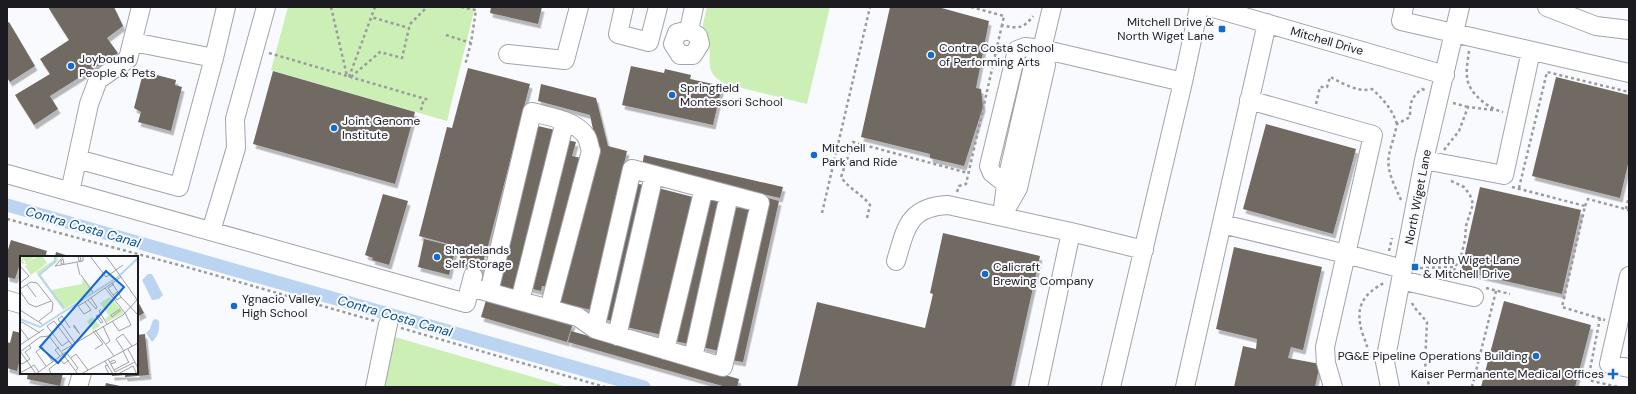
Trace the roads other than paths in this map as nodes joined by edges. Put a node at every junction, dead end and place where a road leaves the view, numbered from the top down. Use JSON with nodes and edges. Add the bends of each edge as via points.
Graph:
{"nodes":[{"id":1,"x":141,"y":7,"type":"edge"},
{"id":2,"x":226,"y":7,"type":"edge"},
{"id":3,"x":266,"y":7,"type":"edge"},
{"id":4,"x":579,"y":7,"type":"edge"},
{"id":5,"x":624,"y":7,"type":"edge"},
{"id":6,"x":658,"y":7,"type":"edge"},
{"id":7,"x":694,"y":7,"type":"edge"},
{"id":8,"x":1199,"y":7,"type":"edge"},
{"id":9,"x":1210,"y":7,"type":"edge"},
{"id":10,"x":1404,"y":7,"type":"edge"},
{"id":11,"x":1460,"y":7,"type":"edge"},
{"id":12,"x":1044,"y":9,"type":"edge"},
{"id":13,"x":1556,"y":9,"type":"edge"},
{"id":14,"x":1244,"y":12,"type":"edge"},
{"id":15,"x":1267,"y":24,"type":"junction"},
{"id":16,"x":689,"y":30,"type":"dead end"},
{"id":17,"x":1629,"y":30,"type":"edge"},
{"id":18,"x":1459,"y":35,"type":"junction"},
{"id":19,"x":133,"y":42,"type":"junction"},
{"id":20,"x":1042,"y":48,"type":"junction"},
{"id":21,"x":1531,"y":51,"type":"junction"},
{"id":22,"x":508,"y":54,"type":"dead end"},
{"id":23,"x":214,"y":58,"type":"junction"},
{"id":24,"x":1629,"y":73,"type":"edge"},
{"id":25,"x":1445,"y":75,"type":"junction"},
{"id":26,"x":1183,"y":82,"type":"junction"},
{"id":27,"x":1250,"y":100,"type":"junction"},
{"id":28,"x":565,"y":121,"type":"junction"},
{"id":29,"x":77,"y":159,"type":"junction"},
{"id":30,"x":1432,"y":162,"type":"junction"},
{"id":31,"x":7,"y":174,"type":"edge"},
{"id":32,"x":654,"y":175,"type":"junction"},
{"id":33,"x":704,"y":188,"type":"junction"},
{"id":34,"x":70,"y":192,"type":"junction"},
{"id":35,"x":729,"y":195,"type":"junction"},
{"id":36,"x":1002,"y":216,"type":"junction"},
{"id":37,"x":1222,"y":224,"type":"junction"},
{"id":38,"x":211,"y":231,"type":"junction"},
{"id":39,"x":1071,"y":232,"type":"junction"},
{"id":40,"x":1144,"y":250,"type":"junction"},
{"id":41,"x":1346,"y":254,"type":"junction"},
{"id":42,"x":896,"y":261,"type":"dead end"},
{"id":43,"x":1629,"y":276,"type":"edge"},
{"id":44,"x":1406,"y":277,"type":"junction"},
{"id":45,"x":489,"y":292,"type":"junction"},
{"id":46,"x":1474,"y":297,"type":"dead end"},
{"id":47,"x":7,"y":300,"type":"edge"},
{"id":48,"x":520,"y":301,"type":"junction"},
{"id":49,"x":20,"y":304,"type":"edge"},
{"id":50,"x":549,"y":309,"type":"junction"},
{"id":51,"x":388,"y":324,"type":"road end"},
{"id":52,"x":1624,"y":325,"type":"edge"},
{"id":53,"x":595,"y":329,"type":"junction"},
{"id":54,"x":617,"y":336,"type":"junction"},
{"id":55,"x":665,"y":350,"type":"junction"},
{"id":56,"x":693,"y":358,"type":"junction"},
{"id":57,"x":1629,"y":368,"type":"edge"},
{"id":58,"x":82,"y":374,"type":"edge"},
{"id":59,"x":78,"y":387,"type":"edge"},
{"id":60,"x":375,"y":387,"type":"edge"},
{"id":61,"x":1038,"y":387,"type":"edge"},
{"id":62,"x":1111,"y":387,"type":"edge"},
{"id":63,"x":1186,"y":387,"type":"edge"},
{"id":64,"x":1333,"y":387,"type":"edge"},
{"id":65,"x":1390,"y":387,"type":"edge"}],
"edges":[{"from":1,"to":19,"type":"street"},
{"from":2,"to":23,"type":"street"},
{"from":3,"to":38,"type":"street","via":[[235,119],[236,148]]},
{"from":4,"to":22,"type":"street","via":[[565,60]]},
{"from":5,"to":6,"type":"street","via":[[618,34],[649,42]]},
{"from":7,"to":16,"type":"street"},
{"from":8,"to":26,"type":"street"},
{"from":9,"to":14,"type":"street","name":"Mitchell Drive"},
{"from":10,"to":18,"type":"street","via":[[1401,21]]},
{"from":11,"to":18,"type":"street","name":"North Wiget Lane"},
{"from":12,"to":20,"type":"street"},
{"from":13,"to":17,"type":"street","via":[[1596,26]]},
{"from":14,"to":15,"type":"street","name":"Mitchell Drive"},
{"from":15,"to":25,"type":"street","name":"Mitchell Drive"},
{"from":15,"to":27,"type":"street"},
{"from":18,"to":21,"type":"street"},
{"from":18,"to":25,"type":"street","name":"North Wiget Lane"},
{"from":19,"to":23,"type":"street"},
{"from":19,"to":29,"type":"street","via":[[128,59],[98,80],[89,104]]},
{"from":20,"to":26,"type":"street"},
{"from":20,"to":36,"type":"street","via":[[1046,65],[1018,188]]},
{"from":20,"to":36,"type":"street","via":[[1024,47],[1017,50],[989,166],[992,173],[1006,184]]},
{"from":21,"to":24,"type":"street"},
{"from":21,"to":30,"type":"street","via":[[1504,175]]},
{"from":23,"to":29,"type":"street","via":[[180,187]]},
{"from":25,"to":30,"type":"street","name":"North Wiget Lane"},
{"from":26,"to":40,"type":"street"},
{"from":27,"to":37,"type":"street"},
{"from":27,"to":41,"type":"street","via":[[1373,135]]},
{"from":28,"to":45,"type":"street","via":[[532,112]]},
{"from":28,"to":48,"type":"street"},
{"from":28,"to":50,"type":"street","via":[[587,137],[591,151]]},
{"from":29,"to":34,"type":"street"},
{"from":30,"to":44,"type":"street","name":"North Wiget Lane"},
{"from":31,"to":34,"type":"street"},
{"from":32,"to":33,"type":"street"},
{"from":32,"to":53,"type":"street","via":[[632,169]]},
{"from":32,"to":54,"type":"street"},
{"from":33,"to":35,"type":"street"},
{"from":33,"to":55,"type":"street"},
{"from":34,"to":38,"type":"street"},
{"from":35,"to":56,"type":"street"},
{"from":35,"to":56,"type":"street","via":[[760,203],[723,367]]},
{"from":36,"to":39,"type":"street"},
{"from":36,"to":42,"type":"street","via":[[952,206],[933,206],[921,210],[904,233]]},
{"from":37,"to":41,"type":"street"},
{"from":37,"to":63,"type":"street"},
{"from":38,"to":45,"type":"street","via":[[466,303],[472,282]]},
{"from":39,"to":40,"type":"street"},
{"from":39,"to":61,"type":"street"},
{"from":40,"to":62,"type":"street"},
{"from":41,"to":44,"type":"street","via":[[1386,264]]},
{"from":41,"to":64,"type":"street","via":[[1325,347],[1326,363]]},
{"from":43,"to":52,"type":"street"},
{"from":44,"to":46,"type":"street"},
{"from":44,"to":65,"type":"street","name":"North Wiget Lane","via":[[1385,362]]},
{"from":45,"to":48,"type":"street"},
{"from":47,"to":49,"type":"street"},
{"from":48,"to":50,"type":"street"},
{"from":50,"to":53,"type":"street","via":[[578,317]]},
{"from":51,"to":60,"type":"street"},
{"from":52,"to":57,"type":"street","via":[[1609,364]]},
{"from":53,"to":54,"type":"street"},
{"from":54,"to":55,"type":"street"},
{"from":55,"to":56,"type":"street"},
{"from":58,"to":59,"type":"street"}]}
